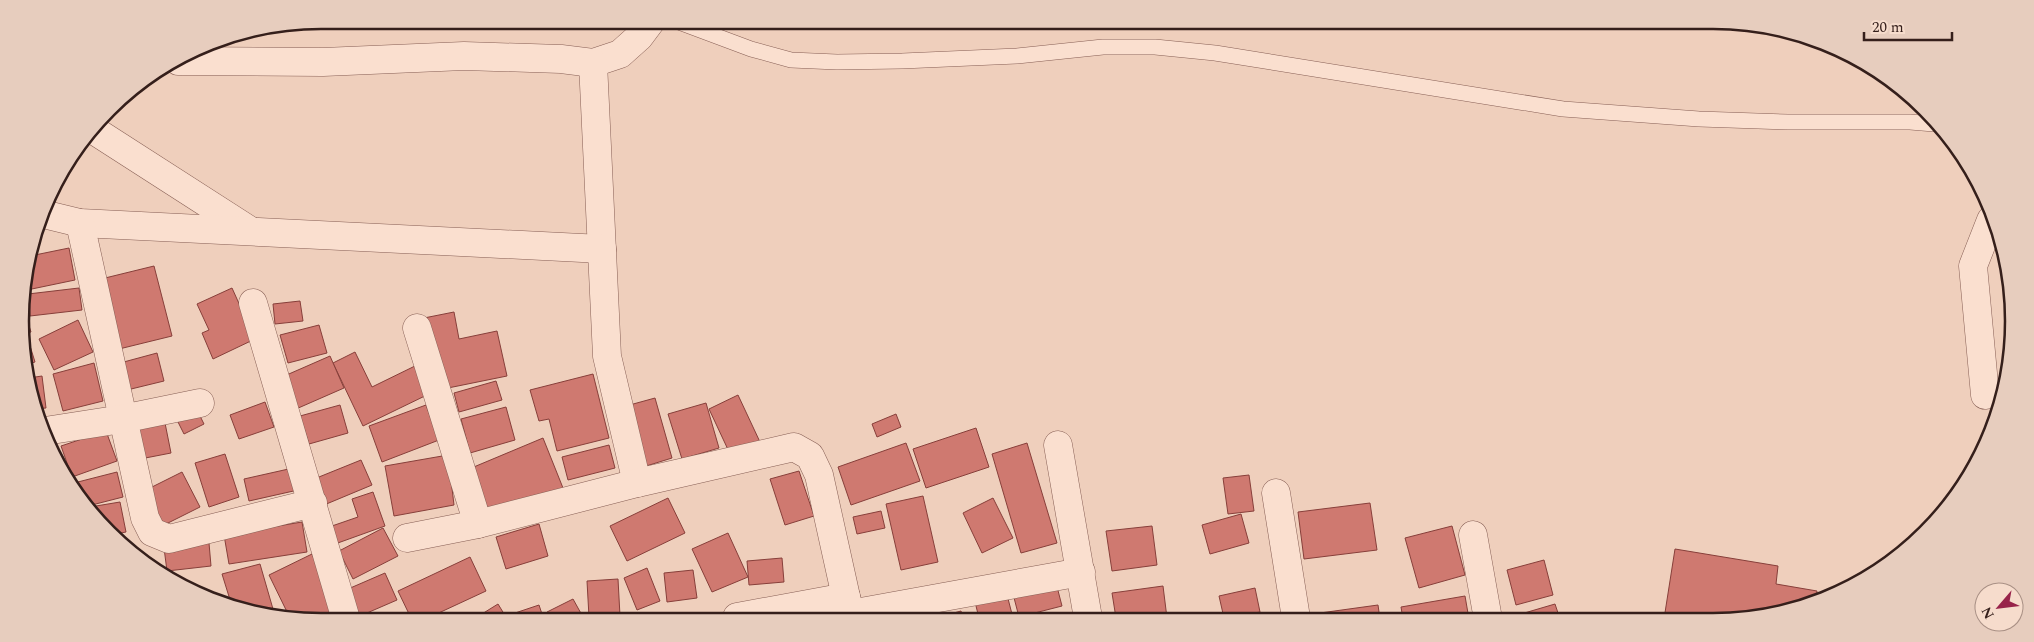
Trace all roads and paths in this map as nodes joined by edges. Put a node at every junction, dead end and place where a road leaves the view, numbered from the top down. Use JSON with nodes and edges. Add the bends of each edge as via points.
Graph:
{"nodes":[{"id":1,"x":645,"y":29,"type":"edge"},
{"id":2,"x":697,"y":29,"type":"edge"},
{"id":3,"x":190,"y":60,"type":"edge"},
{"id":4,"x":593,"y":63,"type":"junction"},
{"id":5,"x":1929,"y":124,"type":"edge"},
{"id":6,"x":97,"y":133,"type":"edge"},
{"id":7,"x":49,"y":215,"type":"edge"},
{"id":8,"x":80,"y":223,"type":"junction"},
{"id":9,"x":1989,"y":224,"type":"edge"},
{"id":10,"x":251,"y":231,"type":"junction"},
{"id":11,"x":602,"y":249,"type":"junction"},
{"id":12,"x":253,"y":304,"type":"dead end"},
{"id":13,"x":417,"y":328,"type":"dead end"},
{"id":14,"x":1986,"y":395,"type":"dead end"},
{"id":15,"x":200,"y":403,"type":"dead end"},
{"id":16,"x":122,"y":419,"type":"junction"},
{"id":17,"x":50,"y":429,"type":"edge"},
{"id":18,"x":1058,"y":445,"type":"dead end"},
{"id":19,"x":636,"y":483,"type":"junction"},
{"id":20,"x":1276,"y":493,"type":"dead end"},
{"id":21,"x":313,"y":503,"type":"junction"},
{"id":22,"x":478,"y":524,"type":"junction"},
{"id":23,"x":1473,"y":535,"type":"dead end"},
{"id":24,"x":407,"y":538,"type":"dead end"},
{"id":25,"x":1081,"y":572,"type":"junction"},
{"id":26,"x":849,"y":609,"type":"edge"},
{"id":27,"x":344,"y":613,"type":"edge"},
{"id":28,"x":795,"y":613,"type":"edge"},
{"id":29,"x":1087,"y":613,"type":"edge"},
{"id":30,"x":1295,"y":613,"type":"edge"},
{"id":31,"x":1487,"y":613,"type":"edge"}],
"edges":[{"from":1,"to":4,"type":"street","via":[[620,54]]},
{"from":2,"to":5,"type":"lane","via":[[791,60],[902,61],[1017,56],[1103,47],[1155,47],[1563,109],[1698,119]]},
{"from":3,"to":4,"type":"street","via":[[323,62],[464,56]]},
{"from":4,"to":11,"type":"street"},
{"from":6,"to":10,"type":"street"},
{"from":7,"to":8,"type":"street"},
{"from":8,"to":10,"type":"street"},
{"from":8,"to":16,"type":"street"},
{"from":9,"to":14,"type":"street","via":[[1973,266]]},
{"from":10,"to":11,"type":"street"},
{"from":11,"to":19,"type":"street","via":[[607,356]]},
{"from":12,"to":21,"type":"street"},
{"from":13,"to":22,"type":"street"},
{"from":15,"to":16,"type":"street"},
{"from":16,"to":17,"type":"street"},
{"from":16,"to":21,"type":"street","via":[[145,518],[152,532],[169,539]]},
{"from":18,"to":25,"type":"street"},
{"from":19,"to":22,"type":"street"},
{"from":19,"to":26,"type":"street","via":[[794,447],[810,456],[820,475]]},
{"from":20,"to":30,"type":"street"},
{"from":21,"to":27,"type":"street"},
{"from":22,"to":24,"type":"street"},
{"from":23,"to":31,"type":"street"},
{"from":25,"to":26,"type":"street"},
{"from":25,"to":29,"type":"street"},
{"from":26,"to":28,"type":"street"}]}
